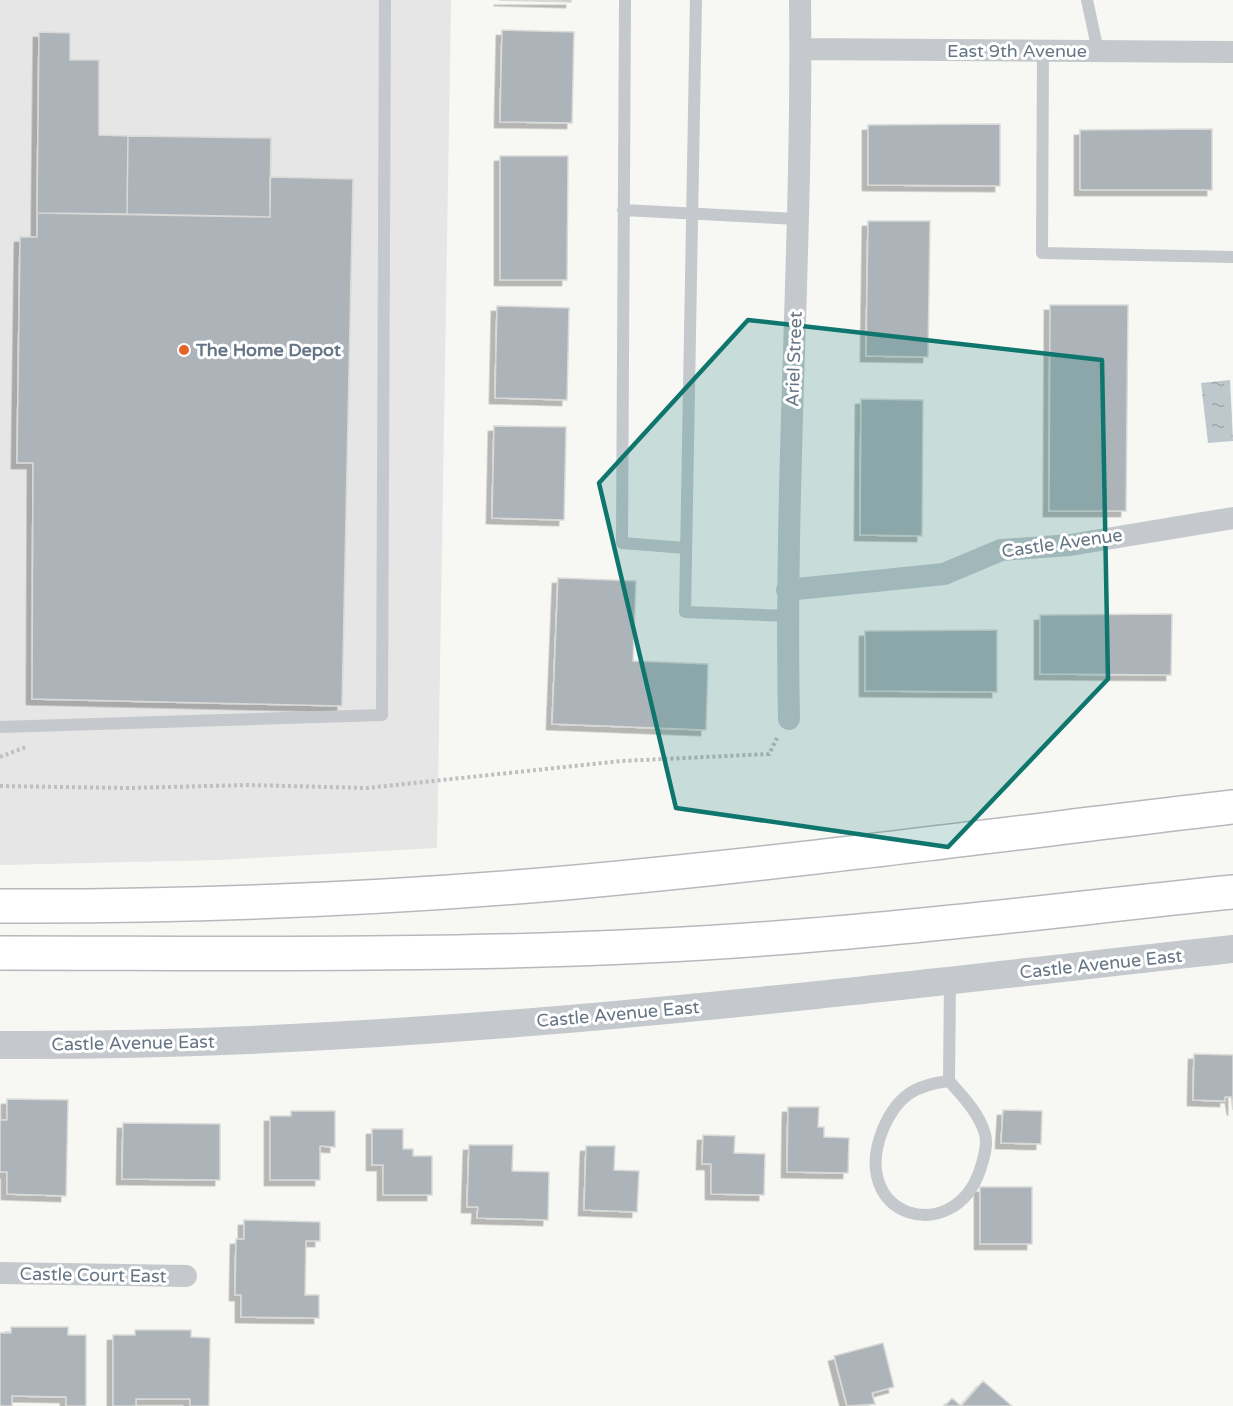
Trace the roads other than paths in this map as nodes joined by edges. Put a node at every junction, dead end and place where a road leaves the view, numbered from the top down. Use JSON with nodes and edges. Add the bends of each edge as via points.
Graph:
{"nodes":[{"id":1,"x":385,"y":0,"type":"edge"},
{"id":2,"x":625,"y":0,"type":"edge"},
{"id":3,"x":696,"y":0,"type":"edge"},
{"id":4,"x":800,"y":0,"type":"edge"},
{"id":5,"x":1087,"y":0,"type":"edge"},
{"id":6,"x":801,"y":49,"type":"junction"},
{"id":7,"x":1043,"y":51,"type":"junction"},
{"id":8,"x":1098,"y":51,"type":"junction"},
{"id":9,"x":1233,"y":52,"type":"edge"},
{"id":10,"x":623,"y":210,"type":"junction"},
{"id":11,"x":692,"y":213,"type":"junction"},
{"id":12,"x":798,"y":219,"type":"junction"},
{"id":13,"x":1233,"y":257,"type":"edge"},
{"id":14,"x":1233,"y":518,"type":"edge"},
{"id":15,"x":686,"y":548,"type":"junction"},
{"id":16,"x":787,"y":590,"type":"junction"},
{"id":17,"x":787,"y":616,"type":"junction"},
{"id":18,"x":789,"y":718,"type":"road end"},
{"id":19,"x":0,"y":727,"type":"edge"},
{"id":20,"x":1233,"y":807,"type":"edge"},
{"id":21,"x":1233,"y":892,"type":"edge"},
{"id":22,"x":0,"y":906,"type":"edge"},
{"id":23,"x":1233,"y":949,"type":"edge"},
{"id":24,"x":0,"y":953,"type":"edge"},
{"id":25,"x":950,"y":980,"type":"junction"},
{"id":26,"x":0,"y":1045,"type":"edge"},
{"id":27,"x":949,"y":1081,"type":"junction"},
{"id":28,"x":0,"y":1273,"type":"edge"},
{"id":29,"x":186,"y":1276,"type":"dead end"}],
"edges":[{"from":1,"to":19,"type":"lane","via":[[382,716]]},
{"from":2,"to":10,"type":"lane"},
{"from":3,"to":11,"type":"lane"},
{"from":4,"to":6,"type":"street","name":"Ariel Street"},
{"from":5,"to":8,"type":"lane"},
{"from":6,"to":7,"type":"street","name":"East 9th Avenue"},
{"from":6,"to":12,"type":"street","name":"Ariel Street"},
{"from":7,"to":8,"type":"street","name":"East 9th Avenue"},
{"from":7,"to":13,"type":"lane","via":[[1042,253]]},
{"from":8,"to":9,"type":"street","name":"East 9th Avenue"},
{"from":10,"to":11,"type":"lane"},
{"from":10,"to":15,"type":"lane","via":[[622,543]]},
{"from":11,"to":12,"type":"lane"},
{"from":11,"to":15,"type":"lane"},
{"from":12,"to":16,"type":"street","name":"Ariel Street"},
{"from":14,"to":16,"type":"street","name":"Castle Avenue","via":[[1070,545],[1001,550],[944,574]]},
{"from":15,"to":17,"type":"lane","via":[[685,612]]},
{"from":16,"to":17,"type":"street","name":"Ariel Street"},
{"from":17,"to":18,"type":"street","name":"Ariel Street"},
{"from":20,"to":22,"type":"highway","via":[[566,883],[341,898]]},
{"from":21,"to":24,"type":"highway","via":[[788,937],[671,943],[332,953]]},
{"from":23,"to":25,"type":"street","name":"Castle Avenue East"},
{"from":25,"to":26,"type":"street","name":"Castle Avenue East","via":[[488,1025],[273,1039]]},
{"from":25,"to":27,"type":"lane"},
{"from":27,"to":27,"type":"lane","via":[[975,1111],[985,1134],[985,1156],[976,1182],[955,1204],[936,1214],[912,1215],[896,1208],[882,1192],[877,1144],[906,1094],[925,1084]]},
{"from":28,"to":29,"type":"street","name":"Castle Court East"}]}
